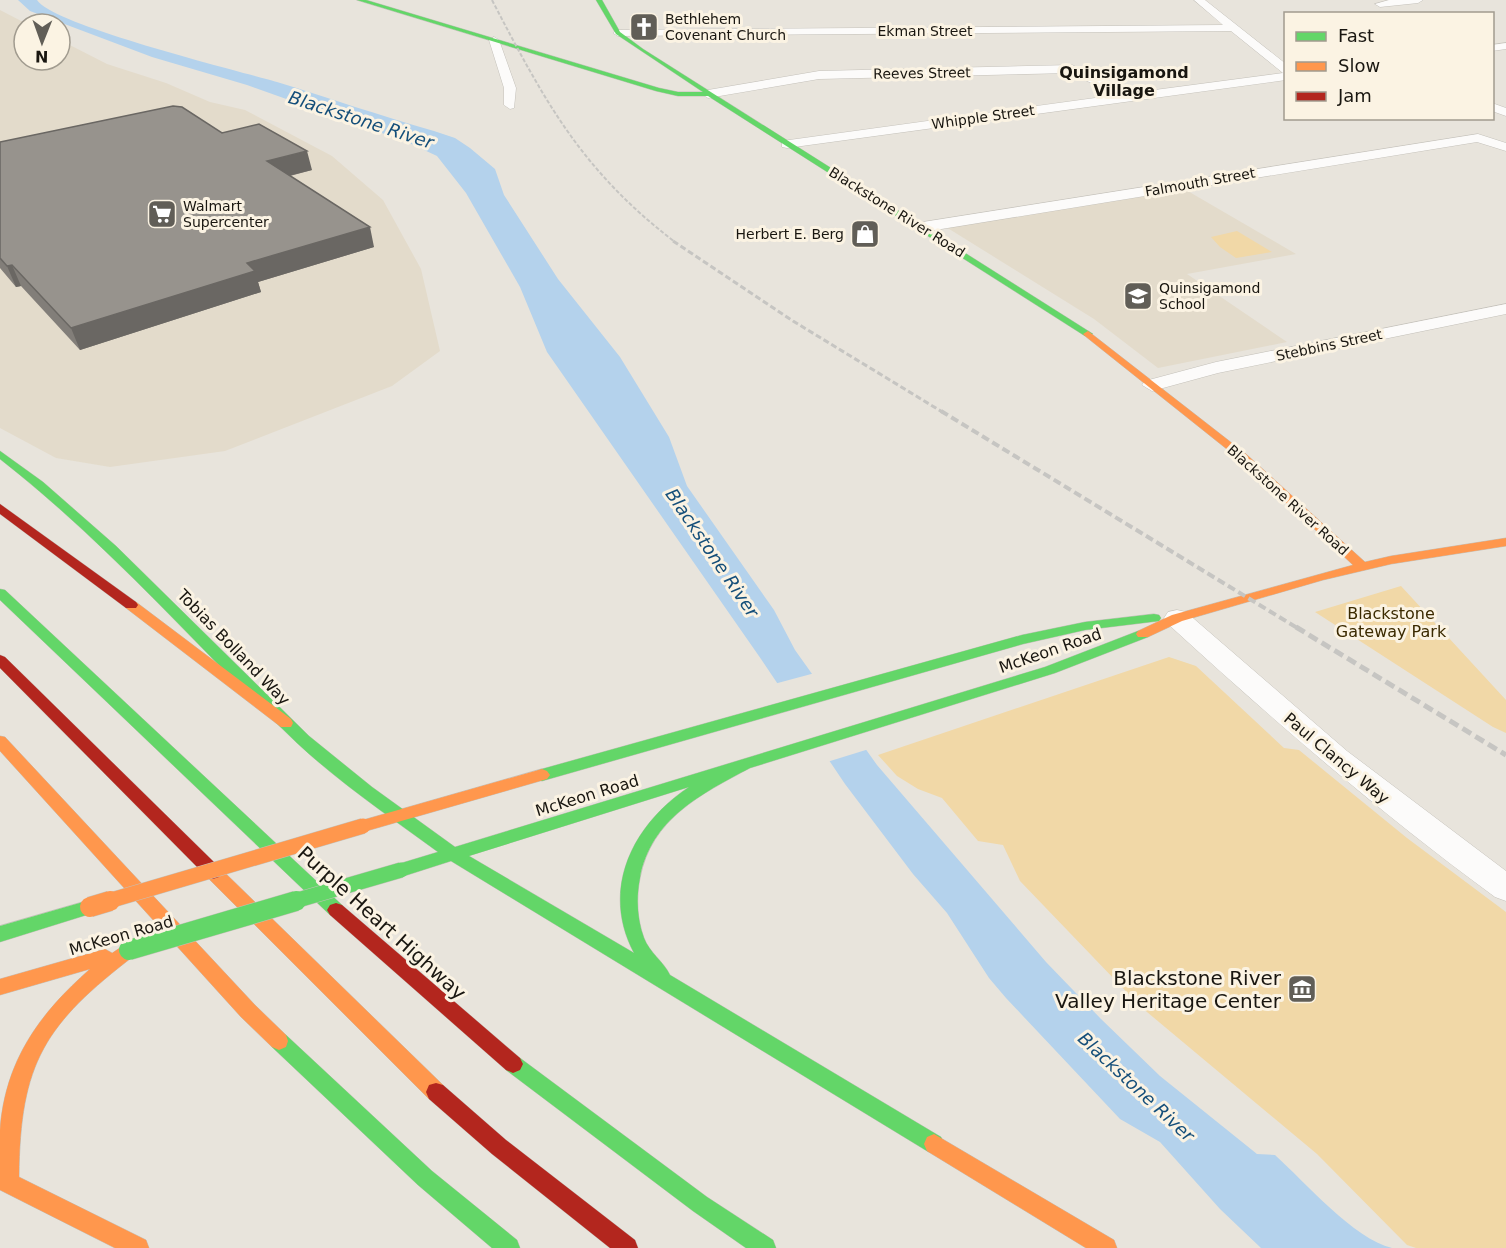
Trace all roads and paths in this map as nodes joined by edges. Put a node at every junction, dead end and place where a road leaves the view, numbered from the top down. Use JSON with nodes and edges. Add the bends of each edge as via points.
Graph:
{"nodes":[{"id":1,"x":360,"y":0,"type":"edge"},
{"id":2,"x":599,"y":0,"type":"edge"},
{"id":3,"x":1199,"y":0,"type":"edge"},
{"id":4,"x":1418,"y":0,"type":"edge"},
{"id":5,"x":1377,"y":2,"type":"edge"},
{"id":6,"x":1393,"y":12,"type":"edge"},
{"id":7,"x":1232,"y":28,"type":"junction"},
{"id":8,"x":618,"y":33,"type":"junction"},
{"id":9,"x":494,"y":40,"type":"junction"},
{"id":10,"x":1497,"y":48,"type":"edge"},
{"id":11,"x":1506,"y":52,"type":"edge"},
{"id":12,"x":1284,"y":67,"type":"edge"},
{"id":13,"x":1284,"y":76,"type":"edge"},
{"id":14,"x":708,"y":94,"type":"junction"},
{"id":15,"x":1130,"y":97,"type":"junction"},
{"id":16,"x":510,"y":105,"type":"dead end"},
{"id":17,"x":787,"y":144,"type":"junction"},
{"id":18,"x":1506,"y":147,"type":"edge"},
{"id":19,"x":923,"y":227,"type":"junction"},
{"id":20,"x":1506,"y":309,"type":"edge"},
{"id":21,"x":1152,"y":385,"type":"junction"},
{"id":22,"x":0,"y":454,"type":"edge"},
{"id":23,"x":0,"y":508,"type":"edge"},
{"id":24,"x":1506,"y":542,"type":"edge"},
{"id":25,"x":1361,"y":566,"type":"junction"},
{"id":26,"x":0,"y":593,"type":"edge"},
{"id":27,"x":1177,"y":618,"type":"junction"},
{"id":28,"x":0,"y":660,"type":"edge"},
{"id":29,"x":286,"y":723,"type":"junction"},
{"id":30,"x":0,"y":741,"type":"edge"},
{"id":31,"x":745,"y":764,"type":"junction"},
{"id":32,"x":398,"y":816,"type":"junction"},
{"id":33,"x":453,"y":854,"type":"junction"},
{"id":34,"x":1506,"y":888,"type":"edge"},
{"id":35,"x":0,"y":934,"type":"edge"},
{"id":36,"x":129,"y":950,"type":"junction"},
{"id":37,"x":0,"y":987,"type":"edge"},
{"id":38,"x":671,"y":988,"type":"junction"},
{"id":39,"x":4,"y":1181,"type":"edge"},
{"id":40,"x":138,"y":1248,"type":"edge"},
{"id":41,"x":509,"y":1248,"type":"edge"},
{"id":42,"x":627,"y":1248,"type":"edge"},
{"id":43,"x":765,"y":1248,"type":"edge"},
{"id":44,"x":1106,"y":1248,"type":"edge"}],
"edges":[{"from":1,"to":9,"type":"main road"},
{"from":2,"to":8,"type":"main road"},
{"from":3,"to":7,"type":"street"},
{"from":4,"to":5,"type":"street"},
{"from":5,"to":6,"type":"street"},
{"from":7,"to":8,"type":"street","name":"Ekman Street"},
{"from":7,"to":12,"type":"street"},
{"from":8,"to":14,"type":"main road","name":"Blackstone River Road"},
{"from":9,"to":14,"type":"main road","via":[[658,90]]},
{"from":9,"to":16,"type":"street","via":[[510,88]]},
{"from":10,"to":11,"type":"street"},
{"from":13,"to":15,"type":"street","name":"Whipple Street"},
{"from":14,"to":15,"type":"street","name":"Reeves Street","via":[[819,75],[1072,69]]},
{"from":14,"to":17,"type":"main road","name":"Blackstone River Road"},
{"from":15,"to":17,"type":"street","name":"Whipple Street"},
{"from":17,"to":19,"type":"main road","name":"Blackstone River Road"},
{"from":18,"to":19,"type":"street","name":"Falmouth Street","via":[[1478,138]]},
{"from":19,"to":21,"type":"main road","name":"Blackstone River Road","via":[[1090,335]]},
{"from":20,"to":21,"type":"street","name":"Stebbins Street","via":[[1216,368]]},
{"from":21,"to":25,"type":"main road","name":"Blackstone River Road","via":[[1242,456]]},
{"from":22,"to":29,"type":"main road","name":"Tobias Bolland Way","via":[[98,535]]},
{"from":23,"to":29,"type":"main road"},
{"from":24,"to":25,"type":"main road","name":"McKeon Road"},
{"from":25,"to":27,"type":"main road","name":"McKeon Road"},
{"from":26,"to":43,"type":"main road","name":"Purple Heart Highway","via":[[357,929],[492,1048]]},
{"from":27,"to":31,"type":"main road","name":"McKeon Road","via":[[1050,670]]},
{"from":27,"to":32,"type":"main road","name":"McKeon Road","via":[[1116,622],[1022,640]]},
{"from":27,"to":34,"type":"street","name":"Paul Clancy Way","via":[[1344,766]]},
{"from":28,"to":42,"type":"main road","via":[[420,1077],[508,1154]]},
{"from":29,"to":32,"type":"main road","name":"Tobias Bolland Way"},
{"from":30,"to":41,"type":"main road","via":[[248,1011],[417,1171]]},
{"from":31,"to":33,"type":"main road","name":"McKeon Road"},
{"from":31,"to":38,"type":"main road","via":[[665,814],[643,843],[633,873],[628,904],[634,934],[646,958]]},
{"from":32,"to":33,"type":"main road","name":"Tobias Bolland Way"},
{"from":32,"to":35,"type":"main road","name":"McKeon Road","bridge":true},
{"from":33,"to":36,"type":"main road","name":"McKeon Road","bridge":true},
{"from":33,"to":38,"type":"main road","name":"Tobias Bolland Way"},
{"from":36,"to":37,"type":"main road","name":"McKeon Road"},
{"from":36,"to":39,"type":"main road","via":[[75,988],[34,1034],[17,1061],[3,1112]]},
{"from":38,"to":44,"type":"main road","name":"Tobias Bolland Way"},
{"from":39,"to":40,"type":"main road"}]}
